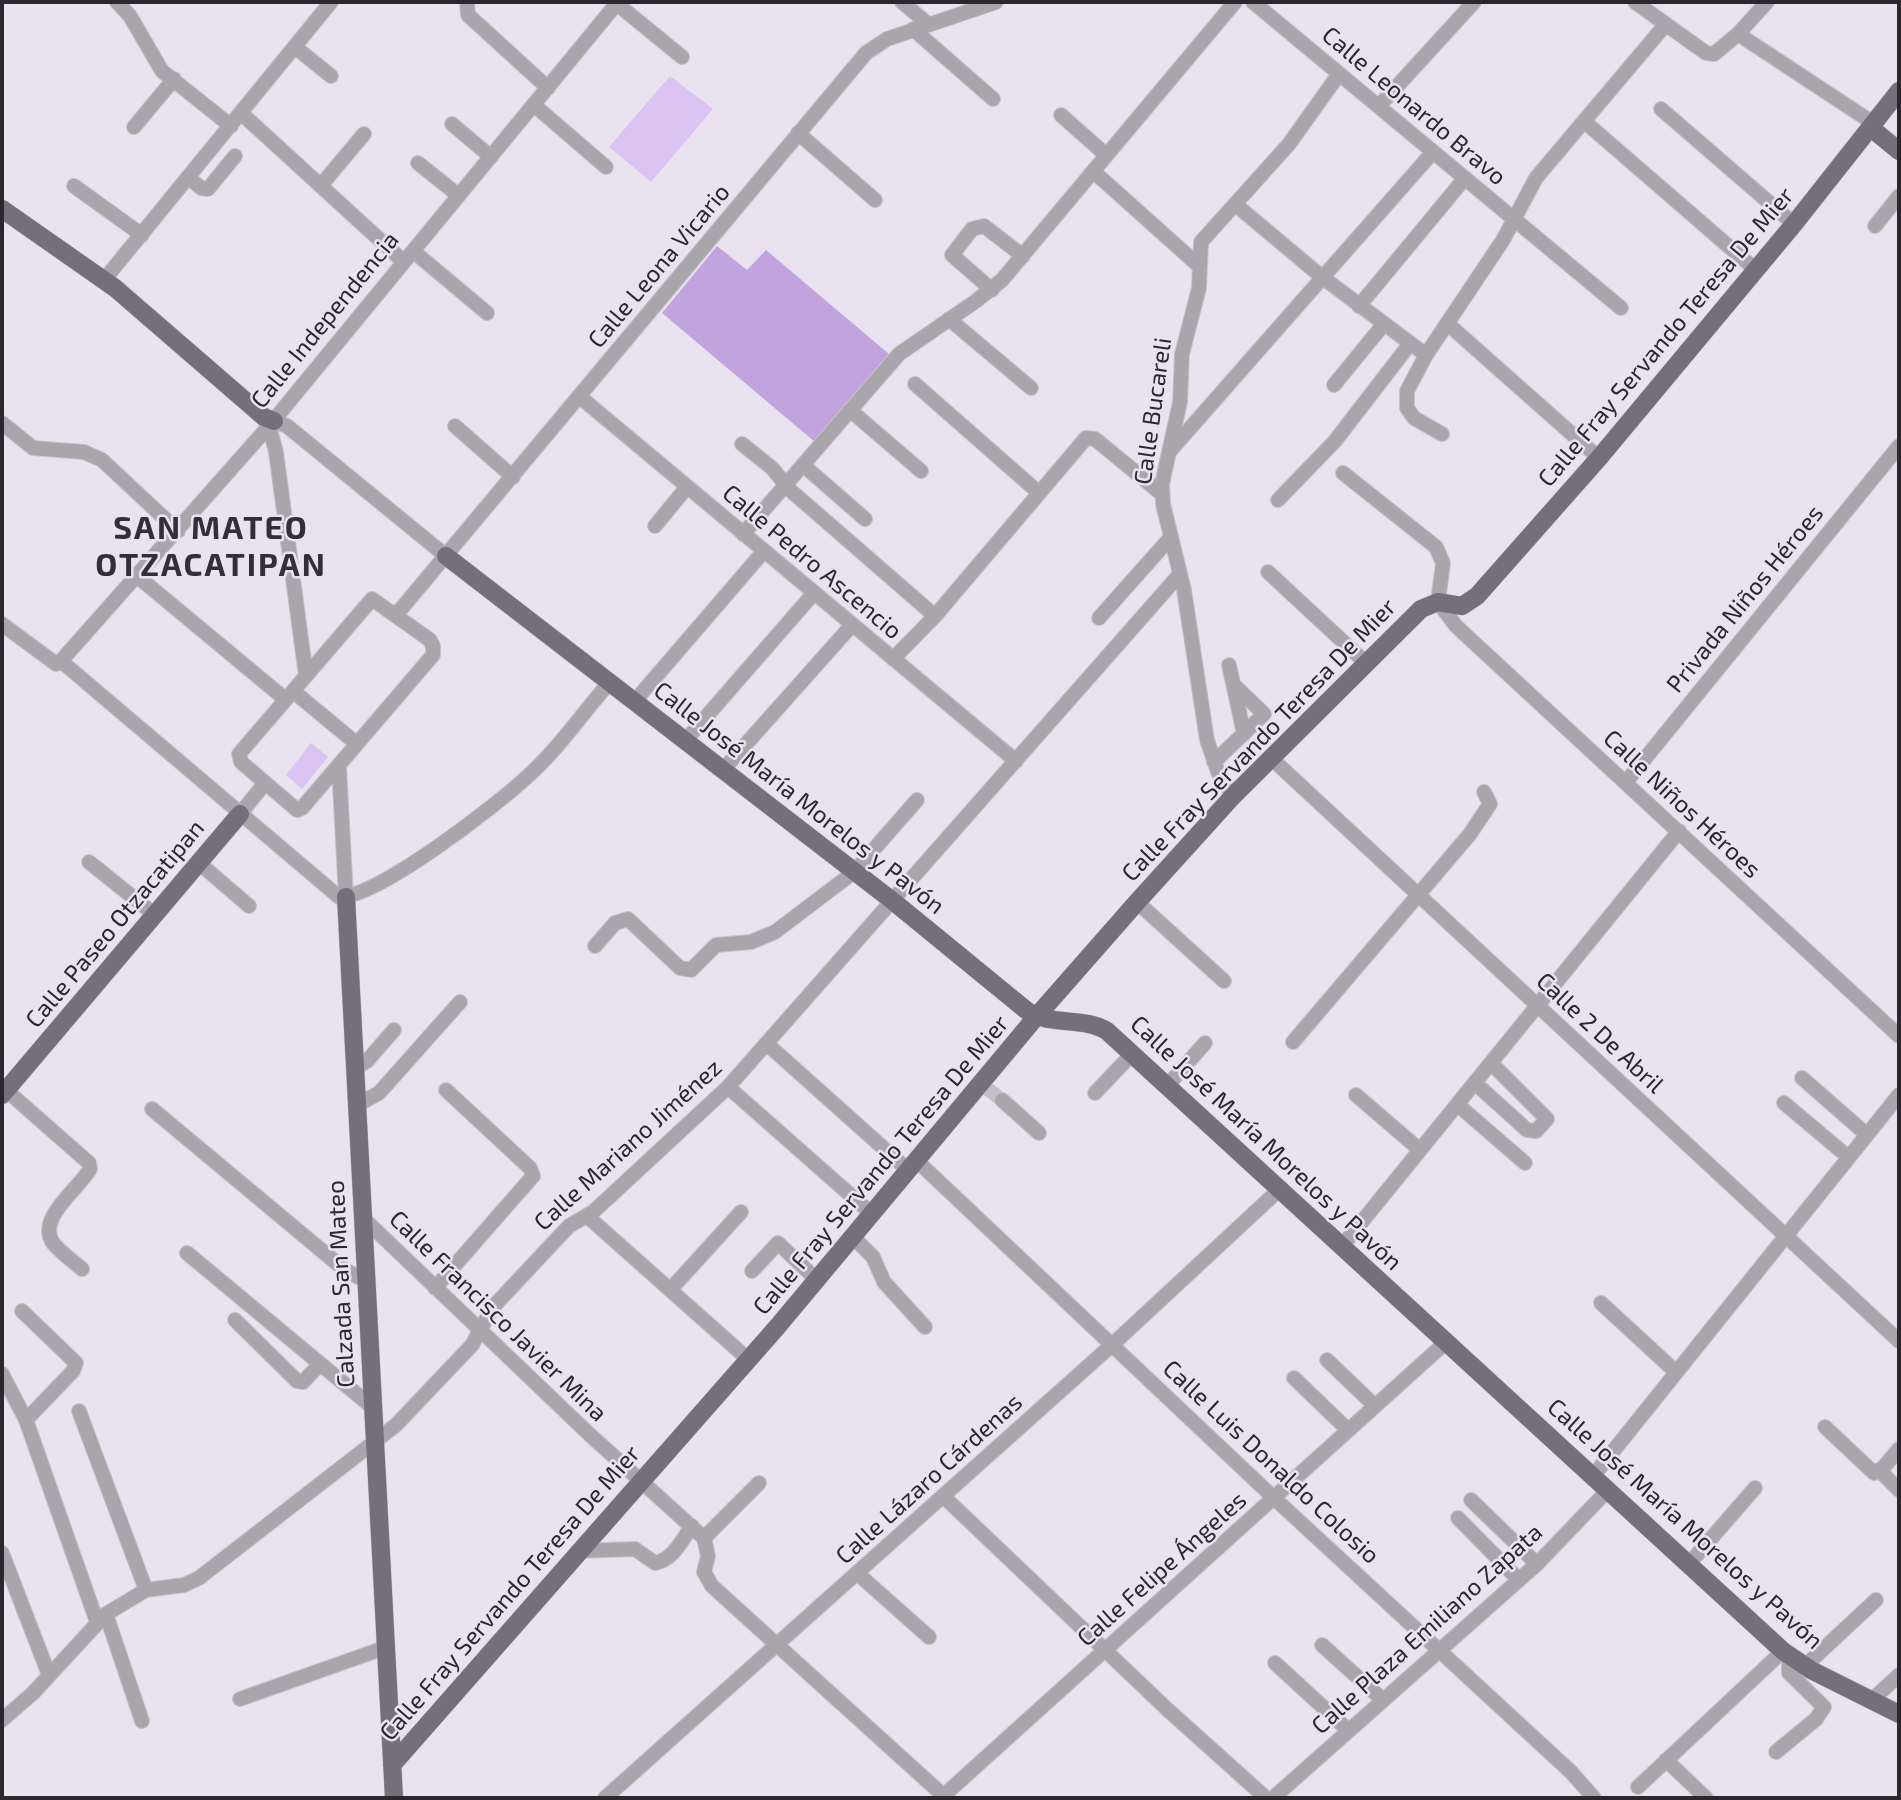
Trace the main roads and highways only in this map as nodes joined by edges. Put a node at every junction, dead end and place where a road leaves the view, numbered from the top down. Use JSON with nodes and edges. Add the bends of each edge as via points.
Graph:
{"nodes":[{"id":1,"x":1899,"y":91,"type":"edge"},
{"id":2,"x":1872,"y":122,"type":"junction"},
{"id":3,"x":1899,"y":137,"type":"edge"},
{"id":4,"x":1899,"y":151,"type":"edge"},
{"id":5,"x":2,"y":209,"type":"edge"},
{"id":6,"x":271,"y":424,"type":"road end"},
{"id":7,"x":446,"y":556,"type":"road end"},
{"id":8,"x":240,"y":814,"type":"road end"},
{"id":9,"x":346,"y":897,"type":"road end"},
{"id":10,"x":1036,"y":1017,"type":"junction"},
{"id":11,"x":4,"y":1092,"type":"edge"},
{"id":12,"x":1899,"y":1714,"type":"edge"},
{"id":13,"x":392,"y":1765,"type":"junction"},
{"id":14,"x":394,"y":1798,"type":"edge"}],
"edges":[{"from":1,"to":2,"type":"main road","name":"Calle Fray Servando Teresa De Mier"},
{"from":2,"to":3,"type":"main road"},
{"from":2,"to":4,"type":"main road"},
{"from":2,"to":10,"type":"main road","name":"Calle Fray Servando Teresa De Mier","via":[[1794,224],[1599,458],[1470,603],[1438,602],[1421,610],[1233,796]]},
{"from":5,"to":6,"type":"main road","via":[[104,280]]},
{"from":7,"to":10,"type":"main road","name":"Calle José María Morelos y Pavón"},
{"from":8,"to":11,"type":"main road","name":"Calle Paseo Otzacatipan"},
{"from":9,"to":13,"type":"main road","name":"Calzada San Mateo"},
{"from":10,"to":12,"type":"main road","name":"Calle José María Morelos y Pavón","via":[[1092,1024],[1107,1031],[1786,1653]]},
{"from":10,"to":13,"type":"main road","name":"Calle Fray Servando Teresa De Mier","via":[[985,1086]]},
{"from":13,"to":14,"type":"main road","name":"Calzada San Mateo"}]}
